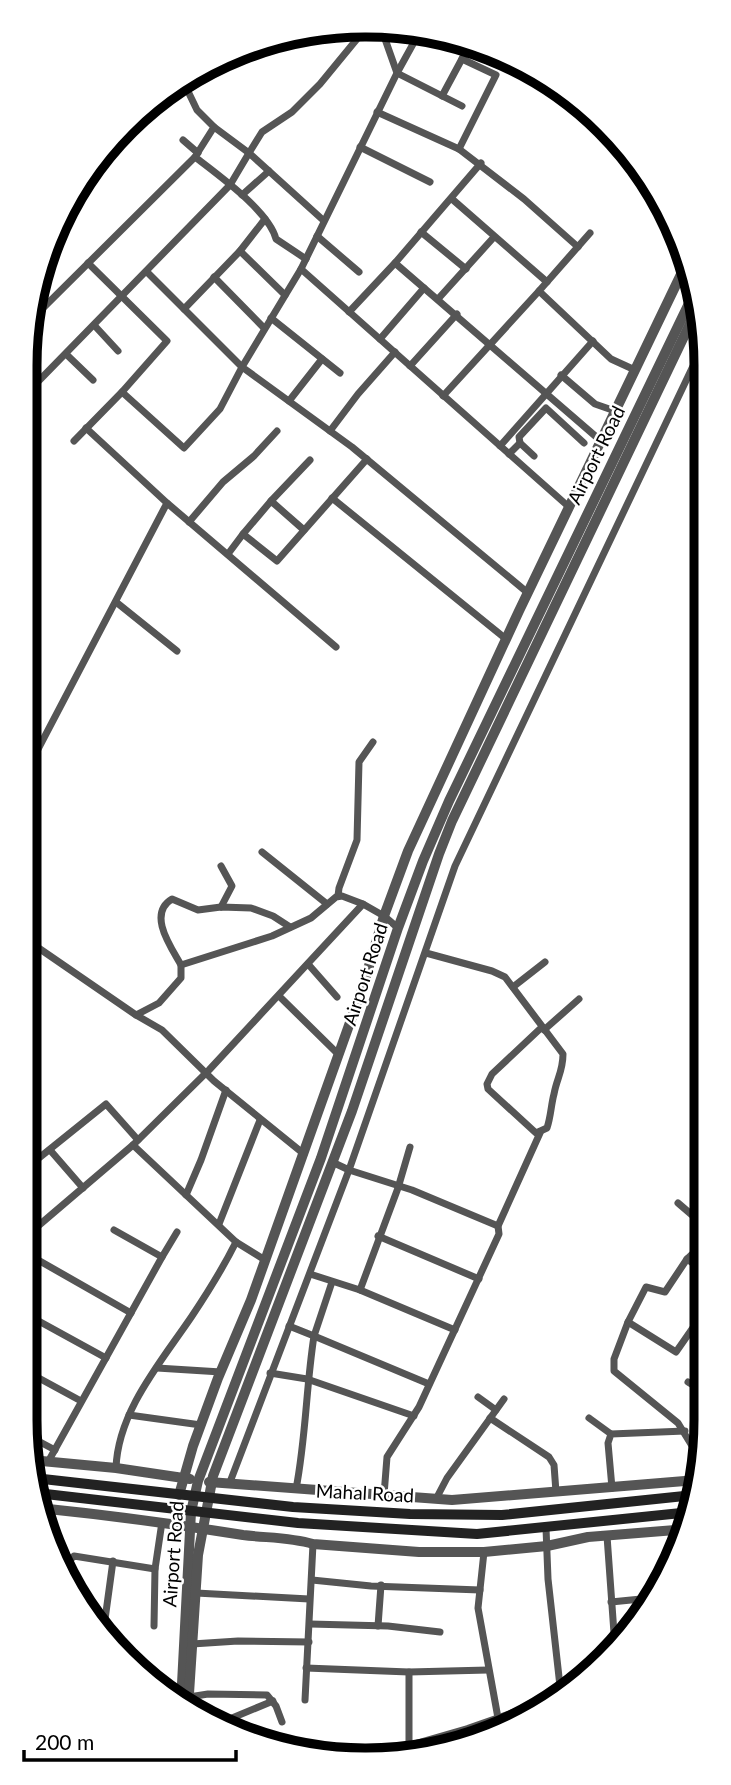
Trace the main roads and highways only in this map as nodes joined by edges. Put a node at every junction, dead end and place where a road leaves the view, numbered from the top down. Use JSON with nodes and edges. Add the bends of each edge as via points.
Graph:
{"nodes":[{"id":1,"x":42,"y":1479,"type":"edge"},
{"id":2,"x":45,"y":1494,"type":"edge"},
{"id":3,"x":685,"y":1496,"type":"edge"},
{"id":4,"x":681,"y":1513,"type":"edge"}],
"edges":[{"from":1,"to":3,"type":"main road","name":"Mahal Road","via":[[293,1507],[410,1514],[502,1515]]},
{"from":2,"to":4,"type":"main road","name":"Mahal Road","via":[[298,1522],[477,1534]]}]}
